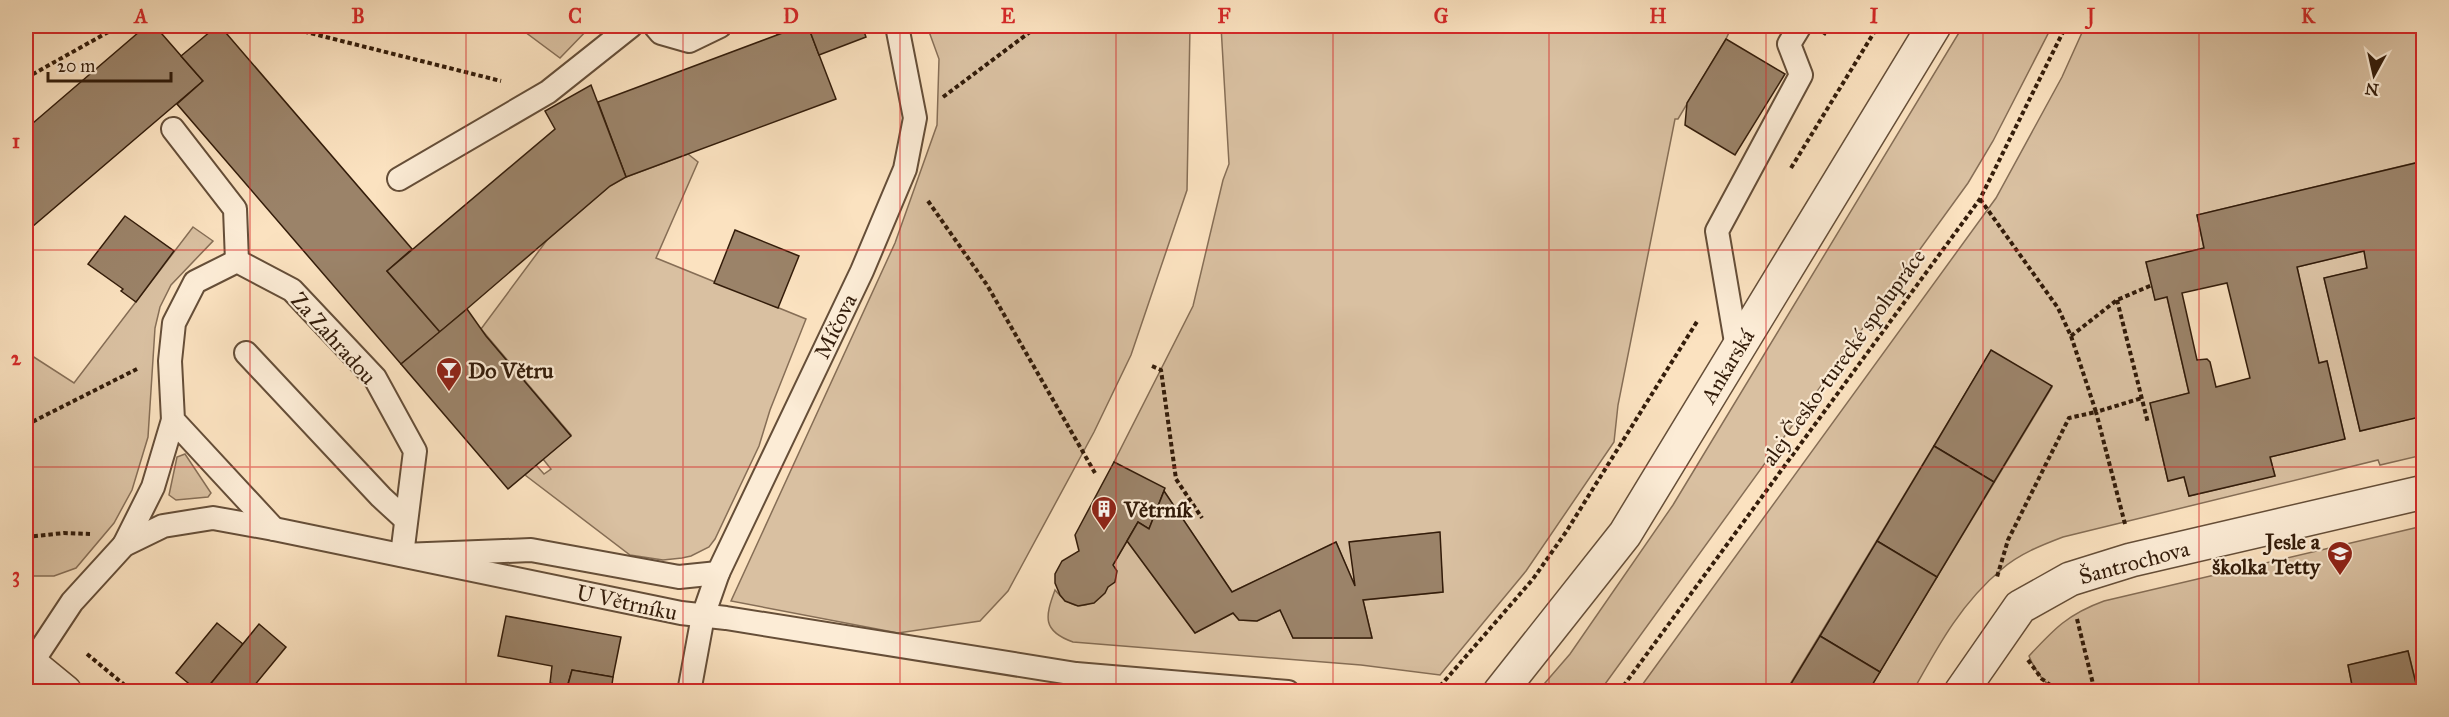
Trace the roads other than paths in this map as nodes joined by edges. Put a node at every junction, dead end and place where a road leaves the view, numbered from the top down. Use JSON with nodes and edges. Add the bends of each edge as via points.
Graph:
{"nodes":[{"id":1,"x":631,"y":26,"type":"edge"},
{"id":2,"x":654,"y":26,"type":"edge"},
{"id":3,"x":720,"y":26,"type":"edge"},
{"id":4,"x":897,"y":26,"type":"edge"},
{"id":5,"x":1934,"y":26,"type":"edge"},
{"id":6,"x":1789,"y":32,"type":"edge"},
{"id":7,"x":173,"y":129,"type":"dead end"},
{"id":8,"x":399,"y":179,"type":"dead end"},
{"id":9,"x":237,"y":261,"type":"junction"},
{"id":10,"x":1737,"y":348,"type":"junction"},
{"id":11,"x":246,"y":353,"type":"dead end"},
{"id":12,"x":173,"y":420,"type":"junction"},
{"id":13,"x":2424,"y":492,"type":"edge"},
{"id":14,"x":406,"y":520,"type":"junction"},
{"id":15,"x":274,"y":529,"type":"junction"},
{"id":16,"x":124,"y":545,"type":"junction"},
{"id":17,"x":402,"y":555,"type":"junction"},
{"id":18,"x":718,"y":573,"type":"junction"},
{"id":19,"x":703,"y":616,"type":"junction"},
{"id":20,"x":28,"y":662,"type":"edge"},
{"id":21,"x":65,"y":692,"type":"edge"},
{"id":22,"x":689,"y":692,"type":"edge"},
{"id":23,"x":1288,"y":692,"type":"edge"},
{"id":24,"x":1500,"y":692,"type":"edge"},
{"id":25,"x":1960,"y":692,"type":"edge"}],
"edges":[{"from":1,"to":8,"type":"lane","via":[[548,92]]},
{"from":2,"to":3,"type":"lane","via":[[661,33],[689,41]]},
{"from":4,"to":18,"type":"lane","name":"Míčova","via":[[915,118],[905,169],[862,271]]},
{"from":5,"to":10,"type":"street","name":"Ankarská"},
{"from":6,"to":10,"type":"lane","via":[[1801,75],[1717,231]]},
{"from":7,"to":9,"type":"lane","via":[[236,209]]},
{"from":9,"to":12,"type":"lane","via":[[195,282],[174,323],[170,361]]},
{"from":9,"to":14,"type":"lane","name":"Za Zahradou","via":[[292,290],[375,378],[415,451]]},
{"from":10,"to":24,"type":"street","name":"Ankarská","via":[[1626,534]]},
{"from":11,"to":14,"type":"lane"},
{"from":12,"to":15,"type":"lane"},
{"from":12,"to":16,"type":"lane","via":[[153,487]]},
{"from":13,"to":25,"type":"street","name":"Šantrochova","via":[[2132,560],[2070,579],[2020,607]]},
{"from":14,"to":17,"type":"lane","name":"Za Zahradou"},
{"from":15,"to":16,"type":"lane","name":"U Větrníku","via":[[213,518],[163,526]]},
{"from":15,"to":17,"type":"lane","name":"U Větrníku"},
{"from":16,"to":20,"type":"lane","name":"U Větrníku","via":[[72,602]]},
{"from":17,"to":18,"type":"lane","via":[[531,550],[679,577]]},
{"from":17,"to":19,"type":"lane","name":"U Větrníku"},
{"from":18,"to":19,"type":"lane","name":"Míčova"},
{"from":19,"to":22,"type":"lane","name":"Míčova"},
{"from":19,"to":23,"type":"lane","name":"U Větrníku","via":[[1076,675]]},
{"from":20,"to":21,"type":"street"}]}
